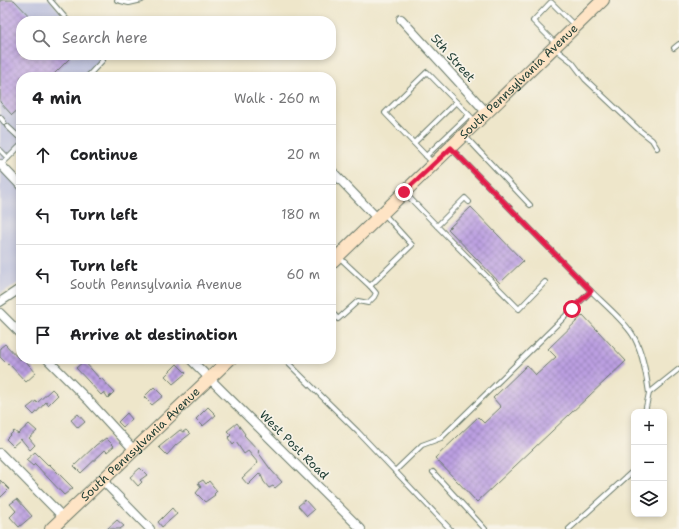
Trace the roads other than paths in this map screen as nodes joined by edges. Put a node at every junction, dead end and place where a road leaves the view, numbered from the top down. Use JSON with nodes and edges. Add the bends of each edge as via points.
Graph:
{"nodes":[{"id":1,"x":50,"y":0,"type":"edge"},
{"id":2,"x":116,"y":0,"type":"edge"},
{"id":3,"x":142,"y":0,"type":"edge"},
{"id":4,"x":603,"y":0,"type":"edge"},
{"id":5,"x":64,"y":16,"type":"edge"},
{"id":6,"x":401,"y":19,"type":"dead end"},
{"id":7,"x":576,"y":27,"type":"junction"},
{"id":8,"x":679,"y":44,"type":"edge"},
{"id":9,"x":555,"y":47,"type":"junction"},
{"id":10,"x":674,"y":48,"type":"dead end"},
{"id":11,"x":103,"y":60,"type":"edge"},
{"id":12,"x":92,"y":72,"type":"edge"},
{"id":13,"x":456,"y":102,"type":"junction"},
{"id":14,"x":487,"y":113,"type":"junction"},
{"id":15,"x":0,"y":117,"type":"edge"},
{"id":16,"x":473,"y":119,"type":"junction"},
{"id":17,"x":16,"y":134,"type":"edge"},
{"id":18,"x":464,"y":135,"type":"junction"},
{"id":19,"x":414,"y":143,"type":"junction"},
{"id":20,"x":451,"y":148,"type":"junction"},
{"id":21,"x":657,"y":148,"type":"dead end"},
{"id":22,"x":0,"y":150,"type":"edge"},
{"id":23,"x":16,"y":150,"type":"edge"},
{"id":24,"x":8,"y":158,"type":"junction"},
{"id":25,"x":430,"y":160,"type":"junction"},
{"id":26,"x":0,"y":165,"type":"edge"},
{"id":27,"x":336,"y":175,"type":"edge"},
{"id":28,"x":16,"y":181,"type":"edge"},
{"id":29,"x":404,"y":192,"type":"junction"},
{"id":30,"x":469,"y":202,"type":"dead end"},
{"id":31,"x":530,"y":205,"type":"dead end"},
{"id":32,"x":380,"y":216,"type":"junction"},
{"id":33,"x":437,"y":226,"type":"junction"},
{"id":34,"x":336,"y":257,"type":"edge"},
{"id":35,"x":336,"y":260,"type":"edge"},
{"id":36,"x":545,"y":282,"type":"dead end"},
{"id":37,"x":370,"y":286,"type":"junction"},
{"id":38,"x":16,"y":291,"type":"edge"},
{"id":39,"x":591,"y":291,"type":"junction"},
{"id":40,"x":0,"y":302,"type":"edge"},
{"id":41,"x":0,"y":313,"type":"edge"},
{"id":42,"x":336,"y":317,"type":"edge"},
{"id":43,"x":16,"y":329,"type":"edge"},
{"id":44,"x":52,"y":364,"type":"edge"},
{"id":45,"x":195,"y":364,"type":"edge"},
{"id":46,"x":225,"y":364,"type":"edge"},
{"id":47,"x":289,"y":364,"type":"edge"},
{"id":48,"x":679,"y":369,"type":"edge"},
{"id":49,"x":210,"y":379,"type":"junction"},
{"id":50,"x":649,"y":393,"type":"junction"},
{"id":51,"x":646,"y":409,"type":"edge"},
{"id":52,"x":134,"y":450,"type":"junction"},
{"id":53,"x":0,"y":453,"type":"edge"},
{"id":54,"x":395,"y":471,"type":"junction"},
{"id":55,"x":433,"y":472,"type":"dead end"},
{"id":56,"x":631,"y":473,"type":"edge"},
{"id":57,"x":102,"y":480,"type":"junction"},
{"id":58,"x":63,"y":517,"type":"junction"},
{"id":59,"x":357,"y":528,"type":"edge"},
{"id":60,"x":50,"y":529,"type":"edge"},
{"id":61,"x":150,"y":529,"type":"edge"},
{"id":62,"x":450,"y":529,"type":"edge"},
{"id":63,"x":485,"y":529,"type":"edge"},
{"id":64,"x":569,"y":529,"type":"edge"}],
"edges":[{"from":1,"to":5,"type":"lane"},
{"from":2,"to":3,"type":"lane","via":[[129,3]]},
{"from":4,"to":7,"type":"main road","name":"South Pennsylvania Avenue"},
{"from":6,"to":14,"type":"street","name":"5th Street"},
{"from":7,"to":9,"type":"main road","name":"South Pennsylvania Avenue"},
{"from":7,"to":9,"type":"lane","via":[[551,2],[533,21]]},
{"from":8,"to":10,"type":"lane"},
{"from":9,"to":14,"type":"main road","name":"South Pennsylvania Avenue"},
{"from":9,"to":21,"type":"lane","via":[[572,62],[585,79],[652,140]]},
{"from":11,"to":12,"type":"lane"},
{"from":13,"to":16,"type":"lane"},
{"from":13,"to":19,"type":"lane"},
{"from":13,"to":19,"type":"lane","via":[[426,72],[385,113]]},
{"from":14,"to":16,"type":"main road","name":"South Pennsylvania Avenue"},
{"from":15,"to":17,"type":"lane"},
{"from":16,"to":18,"type":"main road","name":"South Pennsylvania Avenue"},
{"from":16,"to":25,"type":"lane"},
{"from":18,"to":20,"type":"main road","name":"South Pennsylvania Avenue"},
{"from":18,"to":31,"type":"lane"},
{"from":19,"to":25,"type":"lane"},
{"from":20,"to":25,"type":"main road","name":"South Pennsylvania Avenue"},
{"from":20,"to":39,"type":"lane"},
{"from":22,"to":24,"type":"lane"},
{"from":23,"to":24,"type":"lane"},
{"from":24,"to":26,"type":"lane"},
{"from":25,"to":29,"type":"main road","name":"South Pennsylvania Avenue"},
{"from":26,"to":28,"type":"street"},
{"from":27,"to":32,"type":"street"},
{"from":29,"to":32,"type":"main road","name":"South Pennsylvania Avenue"},
{"from":29,"to":33,"type":"lane"},
{"from":30,"to":33,"type":"lane","via":[[465,198]]},
{"from":32,"to":34,"type":"main road","name":"South Pennsylvania Avenue"},
{"from":32,"to":37,"type":"lane","via":[[412,245]]},
{"from":33,"to":36,"type":"lane","via":[[518,309]]},
{"from":35,"to":37,"type":"lane"},
{"from":37,"to":42,"type":"lane","via":[[376,293],[368,303],[358,301],[338,319]]},
{"from":38,"to":40,"type":"street"},
{"from":39,"to":50,"type":"lane","via":[[629,329],[635,339]]},
{"from":39,"to":54,"type":"lane","via":[[441,438],[422,445]]},
{"from":41,"to":43,"type":"street"},
{"from":44,"to":52,"type":"street"},
{"from":45,"to":49,"type":"street","name":"West Post Road"},
{"from":46,"to":49,"type":"main road","name":"South Pennsylvania Avenue"},
{"from":47,"to":54,"type":"lane"},
{"from":48,"to":50,"type":"lane"},
{"from":49,"to":52,"type":"main road","name":"South Pennsylvania Avenue"},
{"from":49,"to":59,"type":"street","name":"West Post Road"},
{"from":50,"to":51,"type":"lane"},
{"from":52,"to":57,"type":"main road","name":"South Pennsylvania Avenue"},
{"from":53,"to":58,"type":"street"},
{"from":54,"to":62,"type":"lane"},
{"from":55,"to":63,"type":"lane"},
{"from":56,"to":64,"type":"lane"},
{"from":57,"to":58,"type":"main road","name":"South Pennsylvania Avenue"},
{"from":57,"to":61,"type":"street"},
{"from":58,"to":60,"type":"main road","name":"South Pennsylvania Avenue"}]}
